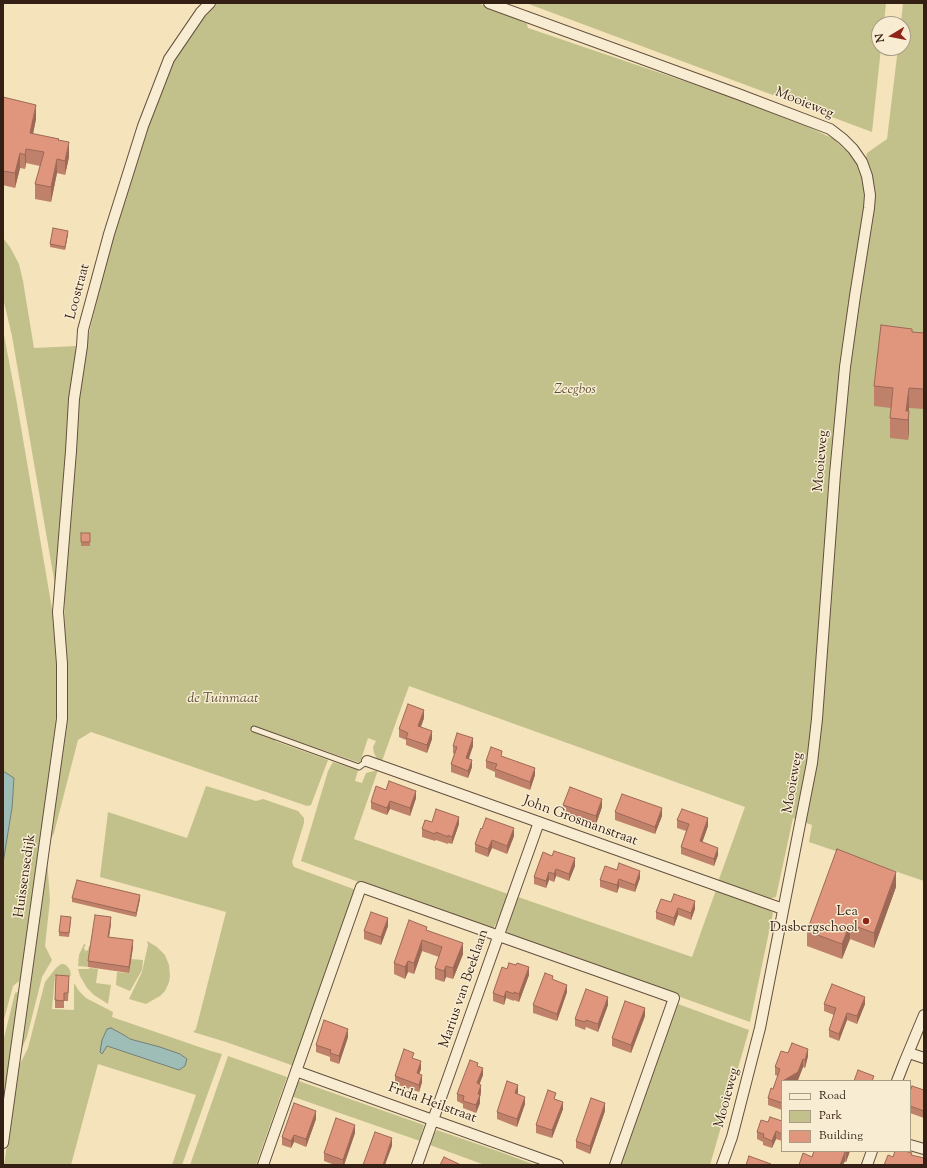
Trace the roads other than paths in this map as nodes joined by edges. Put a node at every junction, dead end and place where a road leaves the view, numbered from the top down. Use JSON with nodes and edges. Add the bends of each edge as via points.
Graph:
{"nodes":[{"id":1,"x":210,"y":3,"type":"edge"},
{"id":2,"x":489,"y":3,"type":"edge"},
{"id":3,"x":58,"y":612,"type":"joint"},
{"id":4,"x":254,"y":729,"type":"dead end"},
{"id":5,"x":367,"y":761,"type":"joint"},
{"id":6,"x":539,"y":822,"type":"junction"},
{"id":7,"x":783,"y":909,"type":"junction"},
{"id":8,"x":498,"y":936,"type":"junction"},
{"id":9,"x":924,"y":1015,"type":"edge"},
{"id":10,"x":909,"y":1053,"type":"junction"},
{"id":11,"x":924,"y":1058,"type":"edge"},
{"id":12,"x":296,"y":1070,"type":"junction"},
{"id":13,"x":898,"y":1080,"type":"edge"},
{"id":14,"x":433,"y":1120,"type":"junction"},
{"id":15,"x":3,"y":1142,"type":"edge"},
{"id":16,"x":911,"y":1145,"type":"edge"},
{"id":17,"x":924,"y":1149,"type":"edge"},
{"id":18,"x":872,"y":1152,"type":"edge"},
{"id":19,"x":263,"y":1165,"type":"edge"},
{"id":20,"x":417,"y":1165,"type":"edge"},
{"id":21,"x":558,"y":1165,"type":"edge"},
{"id":22,"x":615,"y":1165,"type":"edge"},
{"id":23,"x":722,"y":1165,"type":"edge"},
{"id":24,"x":867,"y":1165,"type":"edge"}],
"edges":[{"from":1,"to":3,"type":"street","name":"Loostraat","via":[[169,59],[146,116],[109,234],[83,330],[74,399]]},
{"from":2,"to":7,"type":"street","name":"Mooieweg","via":[[830,129],[853,149],[862,162],[867,176],[869,208],[855,296],[835,474],[812,763]]},
{"from":3,"to":15,"type":"street","name":"Huissensedijk","via":[[62,664],[62,719]]},
{"from":4,"to":5,"type":"lane","via":[[359,768]]},
{"from":5,"to":6,"type":"street","name":"John Grosmanstraat"},
{"from":6,"to":7,"type":"street","name":"John Grosmanstraat"},
{"from":6,"to":8,"type":"street","name":"Marius van Beeklaan"},
{"from":7,"to":23,"type":"street","name":"Mooieweg","via":[[754,1054]]},
{"from":8,"to":12,"type":"street","via":[[361,887]]},
{"from":8,"to":14,"type":"street","name":"Marius van Beeklaan"},
{"from":8,"to":22,"type":"street","via":[[674,998]]},
{"from":9,"to":10,"type":"street"},
{"from":10,"to":11,"type":"street"},
{"from":10,"to":13,"type":"street"},
{"from":12,"to":14,"type":"street","name":"Frida Heilstraat"},
{"from":12,"to":19,"type":"street"},
{"from":14,"to":20,"type":"street","name":"Marius van Beeklaan"},
{"from":14,"to":21,"type":"street","name":"Frida Heilstraat"},
{"from":16,"to":17,"type":"street"},
{"from":18,"to":24,"type":"street"}]}
